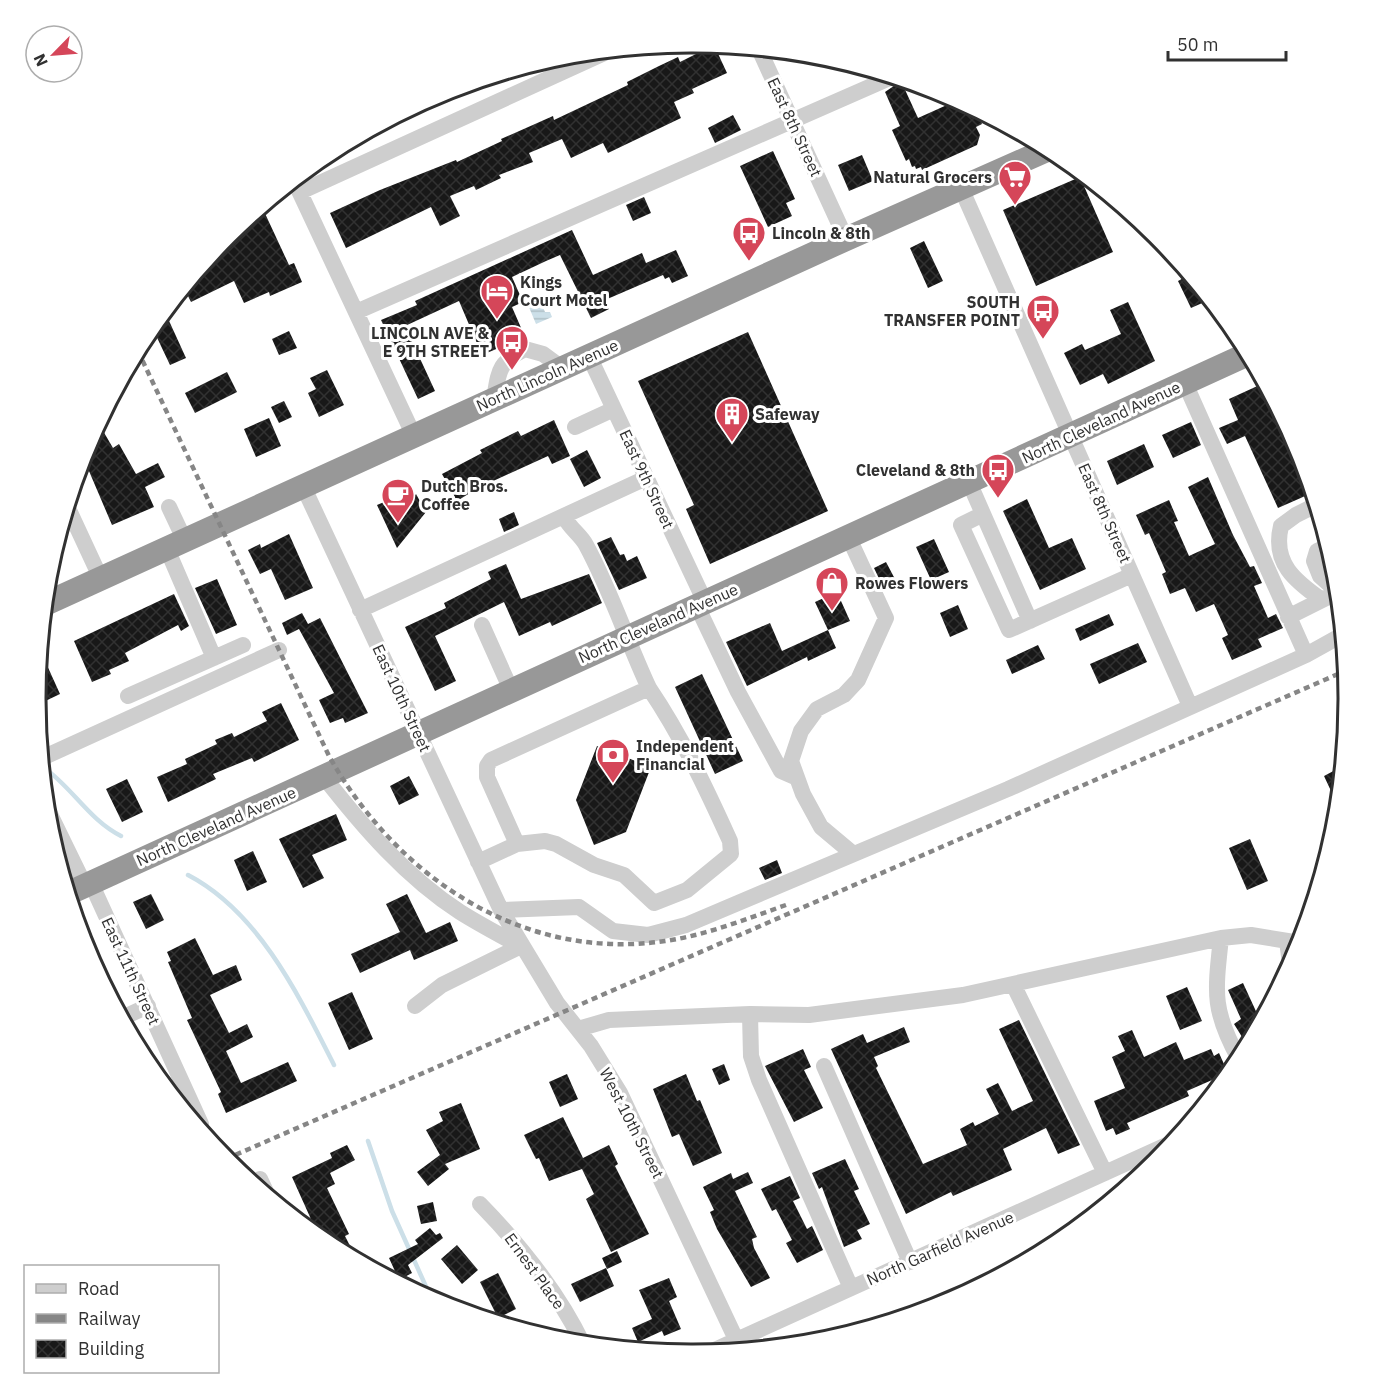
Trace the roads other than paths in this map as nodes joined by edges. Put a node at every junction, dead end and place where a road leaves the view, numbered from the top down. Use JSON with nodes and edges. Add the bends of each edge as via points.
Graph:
{"nodes":[{"id":1,"x":763,"y":57,"type":"edge"},
{"id":2,"x":581,"y":63,"type":"edge"},
{"id":3,"x":881,"y":82,"type":"edge"},
{"id":4,"x":792,"y":121,"type":"junction"},
{"id":5,"x":1038,"y":154,"type":"edge"},
{"id":6,"x":302,"y":184,"type":"edge"},
{"id":7,"x":298,"y":187,"type":"edge"},
{"id":8,"x":961,"y":188,"type":"junction"},
{"id":9,"x":846,"y":238,"type":"junction"},
{"id":10,"x":356,"y":312,"type":"junction"},
{"id":11,"x":589,"y":356,"type":"junction"},
{"id":12,"x":1240,"y":358,"type":"edge"},
{"id":13,"x":562,"y":368,"type":"junction"},
{"id":14,"x":1185,"y":383,"type":"junction"},
{"id":15,"x":494,"y":399,"type":"junction"},
{"id":16,"x":614,"y":410,"type":"junction"},
{"id":17,"x":575,"y":427,"type":"dead end"},
{"id":18,"x":414,"y":436,"type":"junction"},
{"id":19,"x":1071,"y":436,"type":"junction"},
{"id":20,"x":646,"y":478,"type":"junction"},
{"id":21,"x":969,"y":482,"type":"junction"},
{"id":22,"x":303,"y":486,"type":"junction"},
{"id":23,"x":169,"y":507,"type":"dead end"},
{"id":24,"x":1309,"y":509,"type":"edge"},
{"id":25,"x":983,"y":514,"type":"junction"},
{"id":26,"x":564,"y":516,"type":"junction"},
{"id":27,"x":72,"y":517,"type":"edge"},
{"id":28,"x":849,"y":538,"type":"junction"},
{"id":29,"x":176,"y":545,"type":"junction"},
{"id":30,"x":1320,"y":550,"type":"edge"},
{"id":31,"x":1132,"y":575,"type":"junction"},
{"id":32,"x":101,"y":579,"type":"junction"},
{"id":33,"x":1326,"y":582,"type":"edge"},
{"id":34,"x":1329,"y":596,"type":"edge"},
{"id":35,"x":54,"y":600,"type":"edge"},
{"id":36,"x":1322,"y":600,"type":"junction"},
{"id":37,"x":701,"y":604,"type":"junction"},
{"id":38,"x":360,"y":610,"type":"junction"},
{"id":39,"x":1288,"y":617,"type":"junction"},
{"id":40,"x":1030,"y":621,"type":"junction"},
{"id":41,"x":482,"y":625,"type":"dead end"},
{"id":42,"x":626,"y":638,"type":"junction"},
{"id":43,"x":1334,"y":639,"type":"edge"},
{"id":44,"x":243,"y":645,"type":"dead end"},
{"id":45,"x":279,"y":650,"type":"dead end"},
{"id":46,"x":1306,"y":655,"type":"junction"},
{"id":47,"x":214,"y":658,"type":"junction"},
{"id":48,"x":649,"y":688,"type":"junction"},
{"id":49,"x":511,"y":690,"type":"junction"},
{"id":50,"x":128,"y":696,"type":"dead end"},
{"id":51,"x":1190,"y":706,"type":"junction"},
{"id":52,"x":418,"y":733,"type":"junction"},
{"id":53,"x":49,"y":755,"type":"edge"},
{"id":54,"x":324,"y":777,"type":"junction"},
{"id":55,"x":797,"y":778,"type":"junction"},
{"id":56,"x":517,"y":844,"type":"junction"},
{"id":57,"x":64,"y":848,"type":"edge"},
{"id":58,"x":852,"y":853,"type":"junction"},
{"id":59,"x":478,"y":862,"type":"junction"},
{"id":60,"x":81,"y":887,"type":"edge"},
{"id":61,"x":501,"y":910,"type":"junction"},
{"id":62,"x":1221,"y":939,"type":"junction"},
{"id":63,"x":1290,"y":941,"type":"edge"},
{"id":64,"x":521,"y":946,"type":"junction"},
{"id":65,"x":1013,"y":984,"type":"junction"},
{"id":66,"x":147,"y":1006,"type":"junction"},
{"id":67,"x":415,"y":1006,"type":"dead end"},
{"id":68,"x":129,"y":1014,"type":"edge"},
{"id":69,"x":750,"y":1014,"type":"junction"},
{"id":70,"x":578,"y":1029,"type":"junction"},
{"id":71,"x":1234,"y":1049,"type":"edge"},
{"id":72,"x":824,"y":1066,"type":"dead end"},
{"id":73,"x":191,"y":1104,"type":"edge"},
{"id":74,"x":1150,"y":1153,"type":"edge"},
{"id":75,"x":1106,"y":1173,"type":"junction"},
{"id":76,"x":480,"y":1204,"type":"dead end"},
{"id":77,"x":910,"y":1262,"type":"junction"},
{"id":78,"x":852,"y":1288,"type":"junction"},
{"id":79,"x":577,"y":1334,"type":"edge"},
{"id":80,"x":746,"y":1342,"type":"edge"},
{"id":81,"x":738,"y":1343,"type":"edge"}],
"edges":[{"from":1,"to":4,"type":"street","name":"East 8th Street"},
{"from":2,"to":6,"type":"street"},
{"from":3,"to":4,"type":"street"},
{"from":4,"to":9,"type":"street","name":"East 8th Street"},
{"from":4,"to":10,"type":"street"},
{"from":5,"to":8,"type":"highway","name":"North Lincoln Avenue"},
{"from":7,"to":10,"type":"street"},
{"from":8,"to":9,"type":"highway","name":"North Lincoln Avenue"},
{"from":8,"to":19,"type":"street","name":"East 8th Street"},
{"from":9,"to":11,"type":"highway","name":"North Lincoln Avenue"},
{"from":10,"to":18,"type":"street"},
{"from":11,"to":13,"type":"highway","name":"North Lincoln Avenue"},
{"from":11,"to":16,"type":"street","name":"East 9th Street"},
{"from":12,"to":14,"type":"highway","name":"North Cleveland Avenue"},
{"from":13,"to":15,"type":"highway","name":"North Lincoln Avenue"},
{"from":13,"to":15,"type":"street","via":[[543,354],[525,349],[507,358],[499,368]]},
{"from":14,"to":19,"type":"highway","name":"North Cleveland Avenue"},
{"from":14,"to":39,"type":"street"},
{"from":15,"to":18,"type":"highway","name":"North Lincoln Avenue"},
{"from":16,"to":17,"type":"street"},
{"from":16,"to":20,"type":"street","name":"East 9th Street"},
{"from":18,"to":22,"type":"highway","name":"North Lincoln Avenue"},
{"from":19,"to":21,"type":"highway","name":"North Cleveland Avenue"},
{"from":19,"to":31,"type":"street","name":"East 8th Street"},
{"from":20,"to":26,"type":"street"},
{"from":20,"to":37,"type":"street","name":"East 9th Street"},
{"from":21,"to":25,"type":"street"},
{"from":21,"to":28,"type":"highway","name":"North Cleveland Avenue"},
{"from":22,"to":29,"type":"highway","name":"North Lincoln Avenue"},
{"from":22,"to":38,"type":"street","name":"East 10th Street"},
{"from":23,"to":29,"type":"street"},
{"from":24,"to":36,"type":"street","via":[[1281,526],[1279,545],[1289,574]]},
{"from":25,"to":40,"type":"street"},
{"from":25,"to":40,"type":"street","via":[[961,525],[1009,630]]},
{"from":26,"to":38,"type":"street"},
{"from":26,"to":42,"type":"street","via":[[584,542],[614,602]]},
{"from":27,"to":32,"type":"street"},
{"from":28,"to":37,"type":"highway","name":"North Cleveland Avenue"},
{"from":28,"to":55,"type":"street","via":[[886,618],[858,680],[844,695],[817,709],[801,731],[791,761]]},
{"from":29,"to":32,"type":"highway","name":"North Lincoln Avenue"},
{"from":29,"to":47,"type":"street"},
{"from":30,"to":33,"type":"street","via":[[1314,561]]},
{"from":31,"to":40,"type":"street"},
{"from":31,"to":51,"type":"street","name":"East 8th Street"},
{"from":32,"to":35,"type":"highway","name":"North Lincoln Avenue"},
{"from":34,"to":36,"type":"street"},
{"from":36,"to":39,"type":"street"},
{"from":37,"to":42,"type":"highway","name":"North Cleveland Avenue"},
{"from":37,"to":55,"type":"street","name":"East 9th Street","via":[[738,692],[781,771]]},
{"from":38,"to":52,"type":"street","name":"East 10th Street"},
{"from":39,"to":46,"type":"street"},
{"from":41,"to":49,"type":"street"},
{"from":42,"to":48,"type":"street"},
{"from":42,"to":49,"type":"highway","name":"North Cleveland Avenue"},
{"from":43,"to":46,"type":"street"},
{"from":44,"to":47,"type":"street"},
{"from":45,"to":53,"type":"street"},
{"from":46,"to":51,"type":"street"},
{"from":47,"to":50,"type":"street"},
{"from":48,"to":56,"type":"street","via":[[491,760],[488,777]]},
{"from":48,"to":56,"type":"street","via":[[692,759],[730,841],[731,854],[687,890],[654,903],[624,874],[594,865],[556,844]]},
{"from":49,"to":52,"type":"highway","name":"North Cleveland Avenue"},
{"from":51,"to":58,"type":"street","via":[[1008,789]]},
{"from":52,"to":54,"type":"highway","name":"North Cleveland Avenue"},
{"from":52,"to":59,"type":"street","name":"East 10th Street"},
{"from":54,"to":60,"type":"highway","name":"North Cleveland Avenue"},
{"from":54,"to":64,"type":"street","via":[[371,836],[414,876],[459,911]]},
{"from":55,"to":58,"type":"street","via":[[821,827]]},
{"from":56,"to":59,"type":"street"},
{"from":57,"to":60,"type":"street","name":"East 11th Street"},
{"from":58,"to":61,"type":"street","via":[[686,925],[648,934],[613,931],[579,907]]},
{"from":59,"to":61,"type":"street","name":"East 10th Street"},
{"from":60,"to":66,"type":"street","name":"East 11th Street"},
{"from":61,"to":64,"type":"street","name":"West 10th Street"},
{"from":62,"to":63,"type":"street","via":[[1251,935]]},
{"from":62,"to":65,"type":"street"},
{"from":62,"to":71,"type":"street","via":[[1216,1007]]},
{"from":64,"to":67,"type":"street","via":[[442,985]]},
{"from":64,"to":70,"type":"street","name":"West 10th Street"},
{"from":65,"to":69,"type":"street","via":[[963,995],[810,1015]]},
{"from":65,"to":75,"type":"street"},
{"from":66,"to":68,"type":"street"},
{"from":66,"to":73,"type":"street","name":"East 11th Street"},
{"from":69,"to":70,"type":"street","via":[[609,1020]]},
{"from":69,"to":78,"type":"street","via":[[751,1056],[759,1080]]},
{"from":70,"to":81,"type":"street","name":"West 10th Street","via":[[620,1093]]},
{"from":72,"to":77,"type":"street"},
{"from":74,"to":75,"type":"street","name":"North Garfield Avenue"},
{"from":75,"to":77,"type":"street","name":"North Garfield Avenue"},
{"from":76,"to":79,"type":"street","name":"Ernest Place","via":[[516,1240]]},
{"from":77,"to":78,"type":"street","name":"North Garfield Avenue"},
{"from":78,"to":80,"type":"street","name":"North Garfield Avenue"}]}
